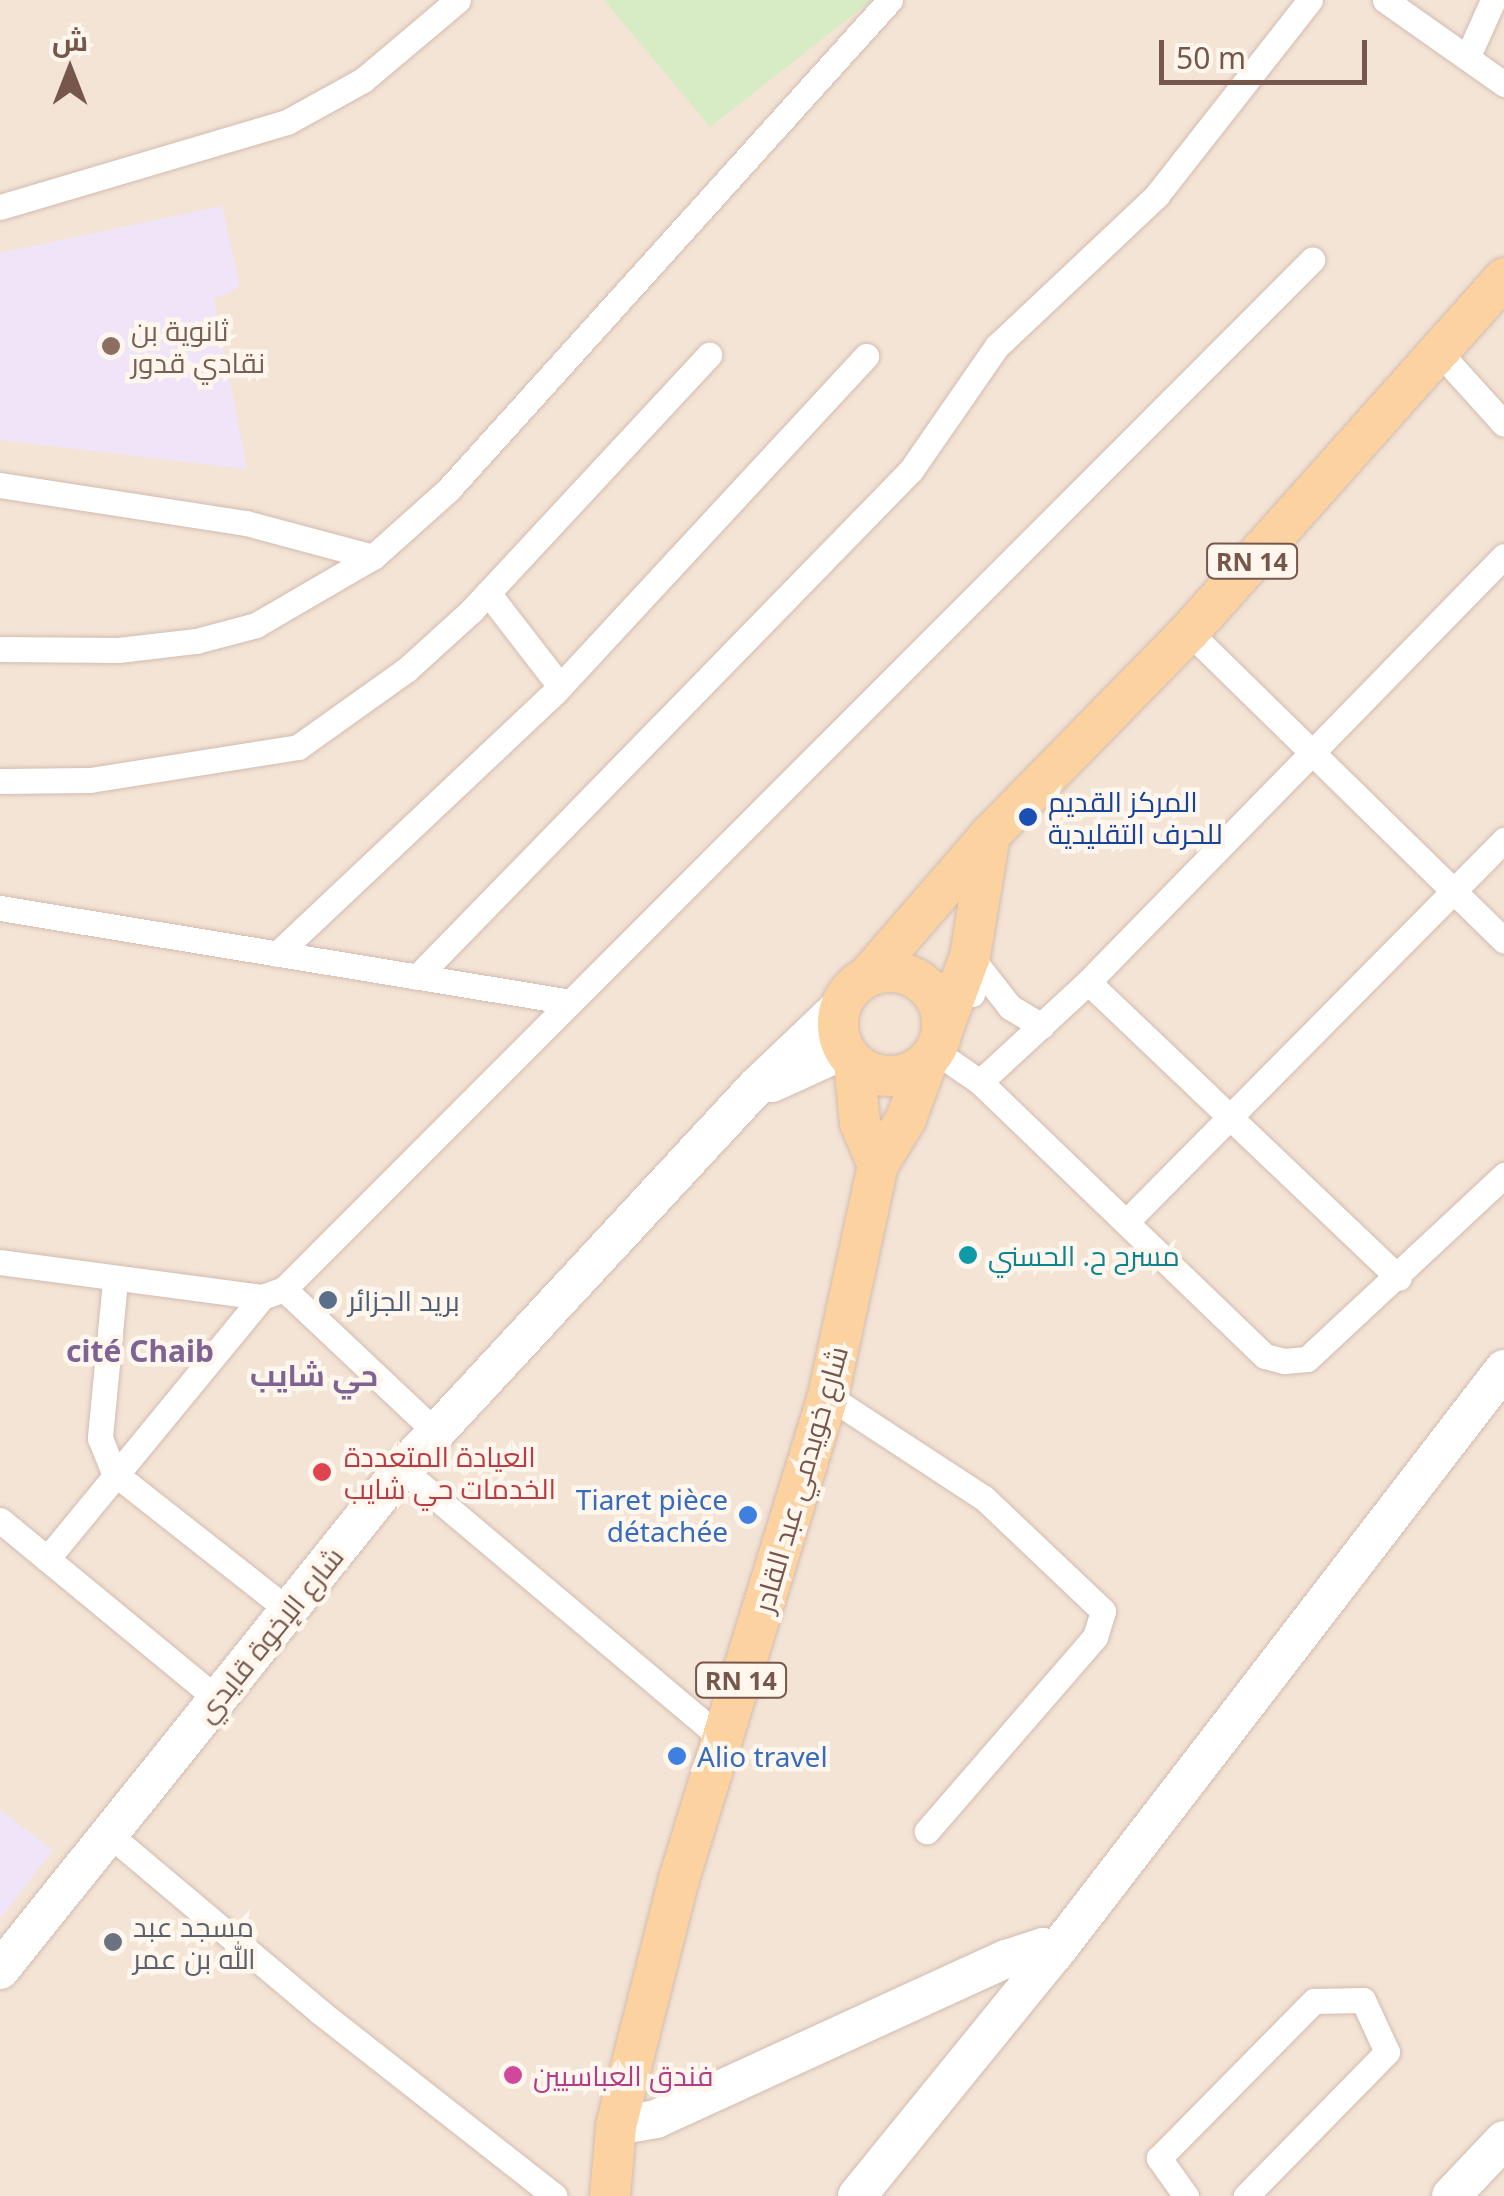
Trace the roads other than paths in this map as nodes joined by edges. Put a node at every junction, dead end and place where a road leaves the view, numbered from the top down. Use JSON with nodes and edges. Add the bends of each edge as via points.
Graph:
{"nodes":[{"id":1,"x":458,"y":0,"type":"edge"},
{"id":2,"x":890,"y":0,"type":"edge"},
{"id":3,"x":1310,"y":0,"type":"edge"},
{"id":4,"x":1385,"y":0,"type":"edge"},
{"id":5,"x":1492,"y":0,"type":"edge"},
{"id":6,"x":1468,"y":56,"type":"junction"},
{"id":7,"x":1504,"y":84,"type":"edge"},
{"id":8,"x":0,"y":207,"type":"edge"},
{"id":9,"x":1312,"y":260,"type":"dead end"},
{"id":10,"x":1504,"y":278,"type":"edge"},
{"id":11,"x":1438,"y":352,"type":"junction"},
{"id":12,"x":709,"y":355,"type":"dead end"},
{"id":13,"x":866,"y":356,"type":"dead end"},
{"id":14,"x":1504,"y":424,"type":"edge"},
{"id":15,"x":0,"y":485,"type":"edge"},
{"id":16,"x":1504,"y":556,"type":"edge"},
{"id":17,"x":373,"y":557,"type":"junction"},
{"id":18,"x":488,"y":592,"type":"junction"},
{"id":19,"x":1188,"y":632,"type":"junction"},
{"id":20,"x":0,"y":649,"type":"edge"},
{"id":21,"x":560,"y":686,"type":"junction"},
{"id":22,"x":1313,"y":753,"type":"junction"},
{"id":23,"x":0,"y":781,"type":"edge"},
{"id":24,"x":990,"y":836,"type":"junction"},
{"id":25,"x":1504,"y":840,"type":"edge"},
{"id":26,"x":1450,"y":894,"type":"junction"},
{"id":27,"x":0,"y":908,"type":"edge"},
{"id":28,"x":1504,"y":941,"type":"edge"},
{"id":29,"x":277,"y":954,"type":"junction"},
{"id":30,"x":949,"y":975,"type":"junction"},
{"id":31,"x":417,"y":977,"type":"junction"},
{"id":32,"x":867,"y":977,"type":"junction"},
{"id":33,"x":1088,"y":982,"type":"junction"},
{"id":34,"x":565,"y":1001,"type":"junction"},
{"id":35,"x":840,"y":1007,"type":"junction"},
{"id":36,"x":1010,"y":1007,"type":"junction"},
{"id":37,"x":1042,"y":1026,"type":"junction"},
{"id":38,"x":935,"y":1048,"type":"junction"},
{"id":39,"x":849,"y":1056,"type":"junction"},
{"id":40,"x":980,"y":1082,"type":"junction"},
{"id":41,"x":755,"y":1088,"type":"junction"},
{"id":42,"x":1228,"y":1119,"type":"junction"},
{"id":43,"x":878,"y":1165,"type":"junction"},
{"id":44,"x":1504,"y":1176,"type":"edge"},
{"id":45,"x":1128,"y":1220,"type":"junction"},
{"id":46,"x":0,"y":1262,"type":"edge"},
{"id":47,"x":1399,"y":1278,"type":"junction"},
{"id":48,"x":115,"y":1281,"type":"junction"},
{"id":49,"x":273,"y":1293,"type":"junction"},
{"id":50,"x":1504,"y":1369,"type":"edge"},
{"id":51,"x":828,"y":1396,"type":"junction"},
{"id":52,"x":438,"y":1433,"type":"junction"},
{"id":53,"x":402,"y":1469,"type":"junction"},
{"id":54,"x":114,"y":1472,"type":"junction"},
{"id":55,"x":0,"y":1520,"type":"edge"},
{"id":56,"x":47,"y":1559,"type":"junction"},
{"id":57,"x":288,"y":1610,"type":"junction"},
{"id":58,"x":217,"y":1700,"type":"junction"},
{"id":59,"x":723,"y":1740,"type":"junction"},
{"id":60,"x":927,"y":1830,"type":"dead end"},
{"id":61,"x":110,"y":1835,"type":"junction"},
{"id":62,"x":1054,"y":1954,"type":"junction"},
{"id":63,"x":0,"y":1970,"type":"edge"},
{"id":64,"x":616,"y":2126,"type":"junction"},
{"id":65,"x":1504,"y":2140,"type":"edge"},
{"id":66,"x":555,"y":2196,"type":"edge"},
{"id":67,"x":610,"y":2196,"type":"edge"},
{"id":68,"x":857,"y":2196,"type":"edge"},
{"id":69,"x":1186,"y":2196,"type":"edge"},
{"id":70,"x":1246,"y":2196,"type":"edge"},
{"id":71,"x":1451,"y":2196,"type":"edge"}],
"edges":[{"from":1,"to":8,"type":"street","via":[[363,80],[287,122]]},
{"from":2,"to":17,"type":"street","via":[[448,490]]},
{"from":3,"to":31,"type":"street","via":[[1157,194],[998,346],[911,470]]},
{"from":4,"to":6,"type":"street"},
{"from":5,"to":6,"type":"street"},
{"from":6,"to":7,"type":"street"},
{"from":9,"to":34,"type":"street"},
{"from":10,"to":11,"type":"main road","number":"RN 14"},
{"from":11,"to":14,"type":"street"},
{"from":11,"to":19,"type":"main road","number":"RN 14"},
{"from":12,"to":18,"type":"street"},
{"from":13,"to":21,"type":"street"},
{"from":15,"to":17,"type":"street","via":[[246,523]]},
{"from":16,"to":22,"type":"street"},
{"from":17,"to":20,"type":"street","via":[[256,625],[196,641],[118,650]]},
{"from":18,"to":21,"type":"street"},
{"from":18,"to":23,"type":"street","via":[[406,670],[298,747],[90,780]]},
{"from":19,"to":22,"type":"street"},
{"from":19,"to":24,"type":"main road","number":"RN 14"},
{"from":21,"to":29,"type":"street"},
{"from":22,"to":26,"type":"street"},
{"from":22,"to":33,"type":"street"},
{"from":24,"to":30,"type":"main road","name":"شارع خويدمي عبد القادر","number":"RN 14"},
{"from":24,"to":32,"type":"main road","number":"RN 14"},
{"from":25,"to":26,"type":"street"},
{"from":26,"to":28,"type":"street"},
{"from":26,"to":42,"type":"street"},
{"from":27,"to":29,"type":"street"},
{"from":29,"to":31,"type":"street"},
{"from":30,"to":32,"type":"main road","via":[[894,971]]},
{"from":30,"to":36,"type":"street"},
{"from":30,"to":36,"type":"street"},
{"from":30,"to":38,"type":"main road","name":"شارع خويدمي عبد القادر","number":"RN 14"},
{"from":31,"to":34,"type":"street"},
{"from":32,"to":35,"type":"main road"},
{"from":33,"to":37,"type":"street"},
{"from":33,"to":42,"type":"street"},
{"from":34,"to":49,"type":"street"},
{"from":35,"to":39,"type":"main road"},
{"from":35,"to":41,"type":"street","name":"شارع الإخوة قايدي"},
{"from":36,"to":37,"type":"street"},
{"from":37,"to":40,"type":"street"},
{"from":38,"to":39,"type":"main road","via":[[882,1076]]},
{"from":38,"to":40,"type":"street"},
{"from":38,"to":43,"type":"main road","name":"شارع خويدمي عبد القادر","number":"RN 14","via":[[906,1119]]},
{"from":39,"to":41,"type":"street","name":"شارع الإخوة قايدي"},
{"from":39,"to":43,"type":"main road","via":[[860,1124]]},
{"from":40,"to":45,"type":"street"},
{"from":41,"to":52,"type":"street","name":"شارع الإخوة قايدي"},
{"from":42,"to":45,"type":"street"},
{"from":42,"to":47,"type":"street"},
{"from":43,"to":51,"type":"main road","name":"شارع خويدمي عبد القادر","number":"RN 14"},
{"from":44,"to":47,"type":"street"},
{"from":45,"to":47,"type":"street","via":[[1266,1356],[1284,1361],[1307,1358]]},
{"from":46,"to":48,"type":"street"},
{"from":48,"to":49,"type":"street"},
{"from":48,"to":54,"type":"street","via":[[100,1438]]},
{"from":49,"to":52,"type":"street"},
{"from":49,"to":54,"type":"street"},
{"from":50,"to":62,"type":"street"},
{"from":51,"to":59,"type":"main road","name":"شارع خويدمي عبد القادر","number":"RN 14"},
{"from":51,"to":60,"type":"street","via":[[984,1498],[1103,1611],[1095,1637]]},
{"from":52,"to":53,"type":"street","name":"شارع الإخوة قايدي"},
{"from":53,"to":57,"type":"street","name":"شارع الإخوة قايدي"},
{"from":53,"to":59,"type":"street"},
{"from":54,"to":56,"type":"street"},
{"from":54,"to":57,"type":"street"},
{"from":55,"to":56,"type":"street"},
{"from":56,"to":58,"type":"street"},
{"from":57,"to":58,"type":"street","name":"شارع الإخوة قايدي"},
{"from":58,"to":61,"type":"street","name":"شارع الإخوة قايدي"},
{"from":59,"to":64,"type":"main road","name":"شارع خويدمي عبد القادر","number":"RN 14","via":[[679,1879]]},
{"from":61,"to":63,"type":"street","name":"شارع الإخوة قايدي"},
{"from":61,"to":66,"type":"street","via":[[320,2012]]},
{"from":62,"to":64,"type":"street","via":[[1043,1947],[1006,1959],[656,2119]]},
{"from":62,"to":68,"type":"street"},
{"from":64,"to":67,"type":"main road","name":"شارع خويدمي عبد القادر","number":"RN 14"},
{"from":65,"to":71,"type":"street"},
{"from":69,"to":70,"type":"street","via":[[1159,2158],[1314,2001],[1363,2000],[1387,2052]]}]}
